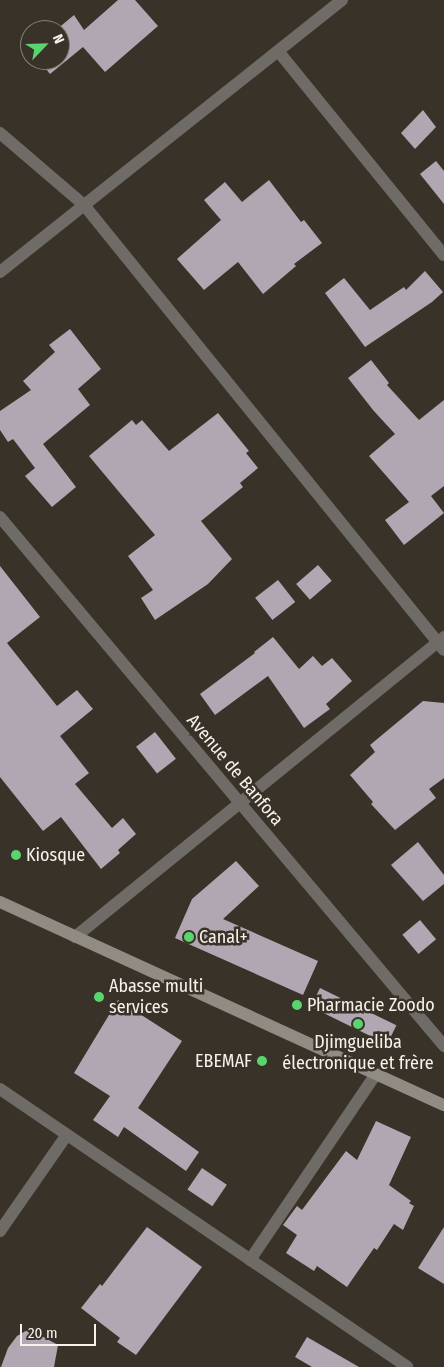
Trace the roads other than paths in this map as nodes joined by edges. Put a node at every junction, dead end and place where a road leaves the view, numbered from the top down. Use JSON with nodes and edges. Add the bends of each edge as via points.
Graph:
{"nodes":[{"id":1,"x":342,"y":0,"type":"edge"},
{"id":2,"x":278,"y":51,"type":"junction"},
{"id":3,"x":0,"y":133,"type":"edge"},
{"id":4,"x":84,"y":205,"type":"junction"},
{"id":5,"x":444,"y":255,"type":"edge"},
{"id":6,"x":0,"y":272,"type":"edge"},
{"id":7,"x":0,"y":517,"type":"edge"},
{"id":8,"x":442,"y":643,"type":"edge"},
{"id":9,"x":240,"y":803,"type":"junction"},
{"id":10,"x":0,"y":902,"type":"edge"},
{"id":11,"x":75,"y":937,"type":"junction"},
{"id":12,"x":444,"y":1046,"type":"edge"},
{"id":13,"x":376,"y":1074,"type":"junction"},
{"id":14,"x":0,"y":1089,"type":"edge"},
{"id":15,"x":444,"y":1105,"type":"edge"},
{"id":16,"x":66,"y":1136,"type":"junction"},
{"id":17,"x":0,"y":1231,"type":"edge"},
{"id":18,"x":250,"y":1260,"type":"junction"},
{"id":19,"x":407,"y":1367,"type":"edge"}],
"edges":[{"from":1,"to":2,"type":"street"},
{"from":2,"to":4,"type":"street"},
{"from":2,"to":5,"type":"street"},
{"from":3,"to":4,"type":"street"},
{"from":4,"to":6,"type":"street"},
{"from":4,"to":8,"type":"street"},
{"from":7,"to":9,"type":"street","name":"Avenue de Banfora"},
{"from":8,"to":9,"type":"street"},
{"from":9,"to":11,"type":"street"},
{"from":9,"to":12,"type":"street","name":"Avenue de Banfora"},
{"from":10,"to":11,"type":"main road"},
{"from":11,"to":13,"type":"main road"},
{"from":13,"to":15,"type":"main road"},
{"from":13,"to":18,"type":"street"},
{"from":14,"to":16,"type":"street"},
{"from":16,"to":17,"type":"street"},
{"from":16,"to":18,"type":"street"},
{"from":18,"to":19,"type":"street"}]}
